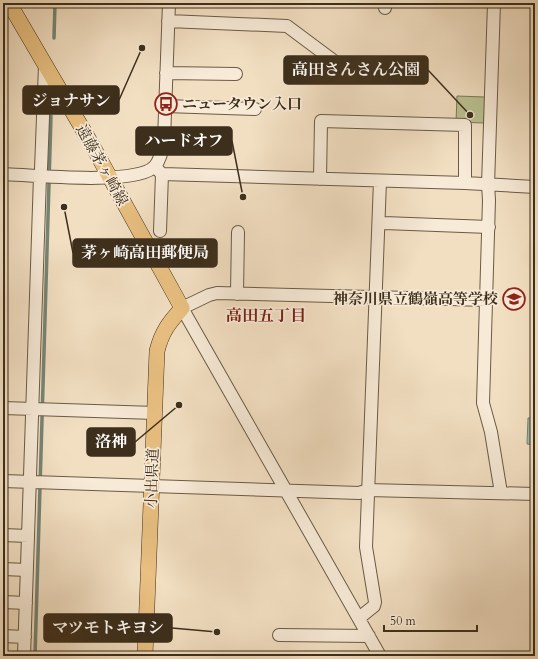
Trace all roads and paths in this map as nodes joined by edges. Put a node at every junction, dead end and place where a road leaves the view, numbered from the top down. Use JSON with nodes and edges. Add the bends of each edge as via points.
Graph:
{"nodes":[{"id":1,"x":9,"y":3,"type":"edge"},
{"id":2,"x":169,"y":3,"type":"edge"},
{"id":3,"x":494,"y":3,"type":"edge"},
{"id":4,"x":168,"y":21,"type":"junction"},
{"id":5,"x":45,"y":65,"type":"junction"},
{"id":6,"x":395,"y":70,"type":"dead end"},
{"id":7,"x":166,"y":73,"type":"junction"},
{"id":8,"x":236,"y":74,"type":"dead end"},
{"id":9,"x":165,"y":106,"type":"junction"},
{"id":10,"x":255,"y":109,"type":"dead end"},
{"id":11,"x":159,"y":170,"type":"junction"},
{"id":12,"x":41,"y":173,"type":"junction"},
{"id":13,"x":3,"y":174,"type":"edge"},
{"id":14,"x":109,"y":178,"type":"junction"},
{"id":15,"x":320,"y":179,"type":"junction"},
{"id":16,"x":380,"y":181,"type":"junction"},
{"id":17,"x":465,"y":183,"type":"junction"},
{"id":18,"x":488,"y":185,"type":"junction"},
{"id":19,"x":535,"y":187,"type":"edge"},
{"id":20,"x":384,"y":224,"type":"dead end"},
{"id":21,"x":489,"y":227,"type":"junction"},
{"id":22,"x":160,"y":232,"type":"dead end"},
{"id":23,"x":238,"y":232,"type":"dead end"},
{"id":24,"x":237,"y":294,"type":"junction"},
{"id":25,"x":375,"y":297,"type":"junction"},
{"id":26,"x":487,"y":300,"type":"junction"},
{"id":27,"x":182,"y":308,"type":"junction"},
{"id":28,"x":3,"y":408,"type":"edge"},
{"id":29,"x":38,"y":409,"type":"junction"},
{"id":30,"x":155,"y":413,"type":"junction"},
{"id":31,"x":3,"y":481,"type":"edge"},
{"id":32,"x":36,"y":483,"type":"junction"},
{"id":33,"x":152,"y":486,"type":"junction"},
{"id":34,"x":285,"y":490,"type":"junction"},
{"id":35,"x":368,"y":490,"type":"junction"},
{"id":36,"x":501,"y":493,"type":"junction"},
{"id":37,"x":535,"y":494,"type":"edge"},
{"id":38,"x":3,"y":535,"type":"edge"},
{"id":39,"x":28,"y":536,"type":"junction"},
{"id":40,"x":3,"y":569,"type":"edge"},
{"id":41,"x":27,"y":570,"type":"junction"},
{"id":42,"x":3,"y":602,"type":"edge"},
{"id":43,"x":26,"y":603,"type":"junction"},
{"id":44,"x":358,"y":618,"type":"junction"},
{"id":45,"x":279,"y":634,"type":"dead end"},
{"id":46,"x":3,"y":636,"type":"edge"},
{"id":47,"x":369,"y":636,"type":"junction"},
{"id":48,"x":25,"y":637,"type":"junction"},
{"id":49,"x":24,"y":656,"type":"edge"},
{"id":50,"x":146,"y":656,"type":"edge"},
{"id":51,"x":380,"y":656,"type":"edge"}],
"edges":[{"from":1,"to":5,"type":"main road","name":"遠藤茅ヶ崎線"},
{"from":2,"to":4,"type":"street"},
{"from":3,"to":18,"type":"street"},
{"from":4,"to":6,"type":"street","via":[[287,26],[342,67]]},
{"from":4,"to":7,"type":"street"},
{"from":5,"to":12,"type":"street"},
{"from":5,"to":14,"type":"main road","name":"遠藤茅ヶ崎線"},
{"from":7,"to":8,"type":"street"},
{"from":7,"to":9,"type":"street"},
{"from":9,"to":10,"type":"street"},
{"from":9,"to":11,"type":"street","via":[[164,140]]},
{"from":11,"to":14,"type":"street"},
{"from":11,"to":15,"type":"street"},
{"from":11,"to":22,"type":"street"},
{"from":12,"to":13,"type":"street"},
{"from":12,"to":14,"type":"street","via":[[54,176]]},
{"from":12,"to":29,"type":"street"},
{"from":14,"to":27,"type":"main road","name":"遠藤茅ヶ崎線"},
{"from":15,"to":16,"type":"street"},
{"from":15,"to":17,"type":"street","via":[[321,121],[359,122],[465,125]]},
{"from":16,"to":17,"type":"street"},
{"from":16,"to":25,"type":"street"},
{"from":17,"to":18,"type":"street"},
{"from":18,"to":19,"type":"street"},
{"from":18,"to":21,"type":"street"},
{"from":20,"to":21,"type":"street"},
{"from":21,"to":26,"type":"street"},
{"from":23,"to":24,"type":"street"},
{"from":24,"to":25,"type":"street"},
{"from":24,"to":27,"type":"street","via":[[208,295]]},
{"from":25,"to":26,"type":"street"},
{"from":25,"to":35,"type":"street"},
{"from":26,"to":36,"type":"street","via":[[483,403],[491,432]]},
{"from":27,"to":30,"type":"main road","name":"小出県道","via":[[160,338],[157,351]]},
{"from":27,"to":34,"type":"street"},
{"from":28,"to":29,"type":"street"},
{"from":29,"to":30,"type":"street"},
{"from":29,"to":32,"type":"street"},
{"from":30,"to":33,"type":"main road","name":"小出県道"},
{"from":31,"to":32,"type":"street"},
{"from":32,"to":33,"type":"street"},
{"from":32,"to":39,"type":"street"},
{"from":33,"to":34,"type":"street"},
{"from":33,"to":50,"type":"main road","name":"小出県道"},
{"from":34,"to":35,"type":"street","via":[[360,493]]},
{"from":34,"to":44,"type":"street"},
{"from":35,"to":36,"type":"street"},
{"from":35,"to":44,"type":"street","via":[[366,547],[376,602]]},
{"from":36,"to":37,"type":"street"},
{"from":38,"to":39,"type":"street"},
{"from":39,"to":41,"type":"street"},
{"from":40,"to":41,"type":"street"},
{"from":41,"to":43,"type":"street"},
{"from":42,"to":43,"type":"street"},
{"from":43,"to":48,"type":"street"},
{"from":44,"to":47,"type":"street"},
{"from":45,"to":47,"type":"street"},
{"from":46,"to":48,"type":"street"},
{"from":47,"to":51,"type":"street"},
{"from":48,"to":49,"type":"street"}]}
